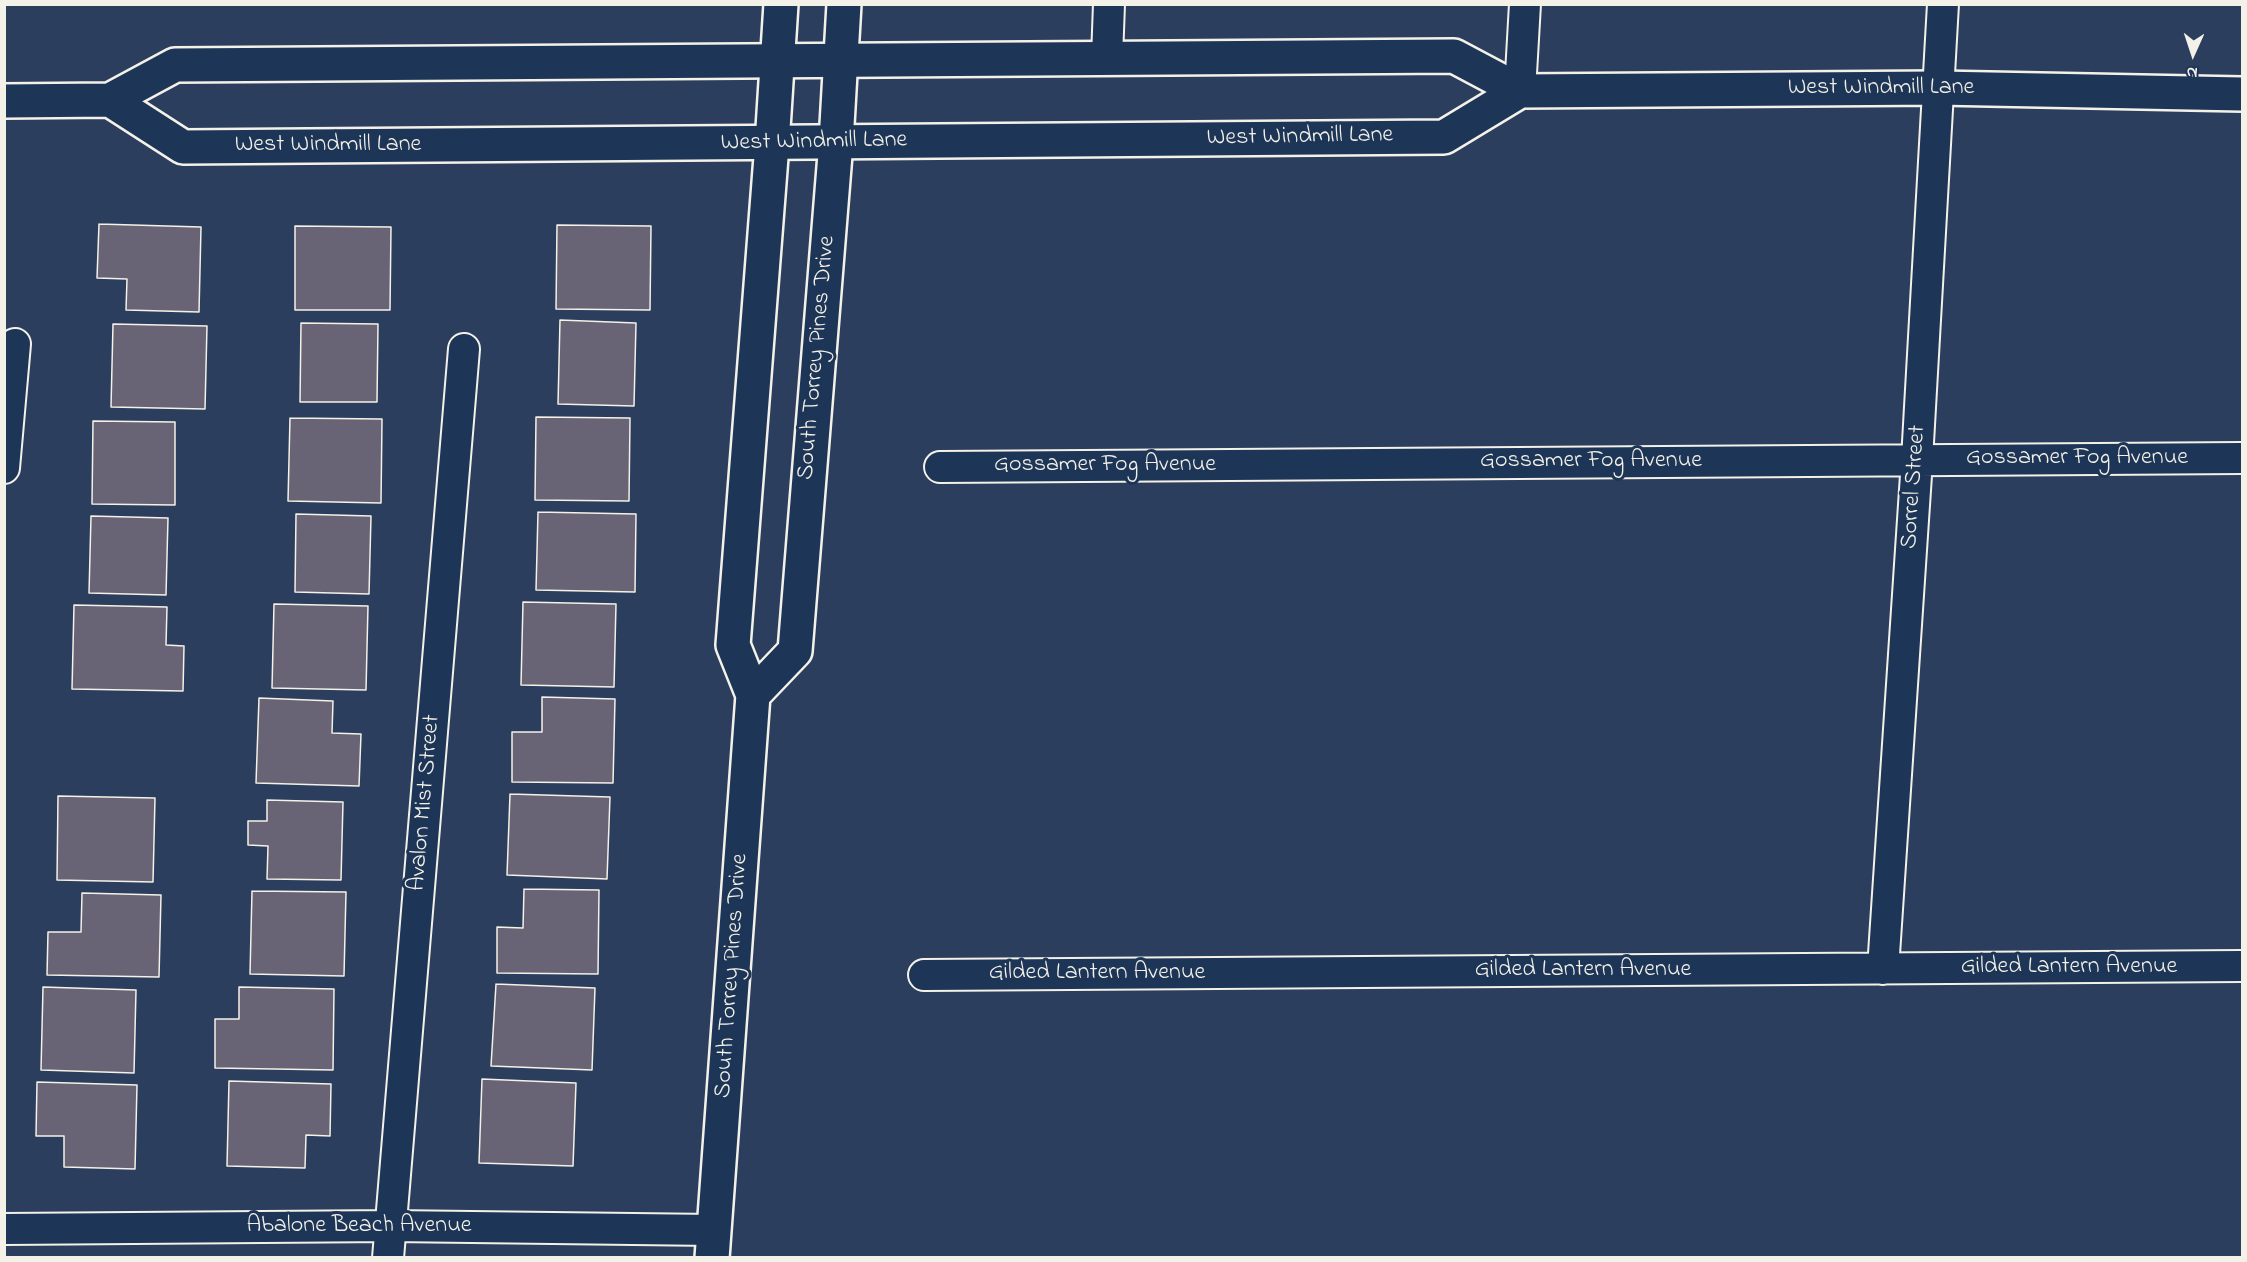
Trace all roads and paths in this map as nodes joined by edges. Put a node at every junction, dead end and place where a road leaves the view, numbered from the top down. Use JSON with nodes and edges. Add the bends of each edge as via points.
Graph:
{"nodes":[{"id":1,"x":781,"y":4,"type":"edge"},
{"id":2,"x":844,"y":4,"type":"edge"},
{"id":3,"x":1109,"y":4,"type":"edge"},
{"id":4,"x":1526,"y":4,"type":"edge"},
{"id":5,"x":1943,"y":4,"type":"edge"},
{"id":6,"x":1107,"y":58,"type":"junction"},
{"id":7,"x":841,"y":60,"type":"junction"},
{"id":8,"x":778,"y":62,"type":"junction"},
{"id":9,"x":1940,"y":88,"type":"junction"},
{"id":10,"x":1520,"y":91,"type":"junction"},
{"id":11,"x":2242,"y":94,"type":"edge"},
{"id":12,"x":110,"y":100,"type":"junction"},
{"id":13,"x":4,"y":101,"type":"edge"},
{"id":14,"x":836,"y":142,"type":"junction"},
{"id":15,"x":772,"y":144,"type":"junction"},
{"id":16,"x":15,"y":344,"type":"dead end"},
{"id":17,"x":464,"y":349,"type":"dead end"},
{"id":18,"x":2242,"y":458,"type":"edge"},
{"id":19,"x":1917,"y":460,"type":"junction"},
{"id":20,"x":940,"y":467,"type":"dead end"},
{"id":21,"x":4,"y":468,"type":"edge"},
{"id":22,"x":753,"y":695,"type":"junction"},
{"id":23,"x":2242,"y":966,"type":"edge"},
{"id":24,"x":1883,"y":969,"type":"junction"},
{"id":25,"x":924,"y":975,"type":"dead end"},
{"id":26,"x":391,"y":1226,"type":"junction"},
{"id":27,"x":4,"y":1229,"type":"edge"},
{"id":28,"x":713,"y":1244,"type":"edge"},
{"id":29,"x":388,"y":1257,"type":"edge"}],
"edges":[{"from":1,"to":8,"type":"main road","name":"South Torrey Pines Drive"},
{"from":2,"to":7,"type":"main road","name":"South Torrey Pines Drive"},
{"from":3,"to":6,"type":"street"},
{"from":4,"to":10,"type":"street"},
{"from":5,"to":9,"type":"street","name":"Sorrel Street"},
{"from":6,"to":7,"type":"main road","name":"West Windmill Lane"},
{"from":6,"to":10,"type":"main road","name":"West Windmill Lane","via":[[1454,56]]},
{"from":7,"to":8,"type":"main road","name":"West Windmill Lane"},
{"from":7,"to":14,"type":"main road","name":"South Torrey Pines Drive"},
{"from":8,"to":12,"type":"main road","name":"West Windmill Lane","via":[[175,65]]},
{"from":8,"to":15,"type":"main road","name":"South Torrey Pines Drive"},
{"from":9,"to":10,"type":"main road","name":"West Windmill Lane"},
{"from":9,"to":11,"type":"main road","name":"West Windmill Lane"},
{"from":9,"to":19,"type":"street","name":"Sorrel Street"},
{"from":10,"to":14,"type":"main road","name":"West Windmill Lane","via":[[1444,137]]},
{"from":12,"to":13,"type":"main road","name":"West Windmill Lane"},
{"from":12,"to":15,"type":"main road","name":"West Windmill Lane","via":[[183,147]]},
{"from":14,"to":15,"type":"main road","name":"West Windmill Lane"},
{"from":14,"to":22,"type":"main road","name":"South Torrey Pines Drive","via":[[795,651]]},
{"from":15,"to":22,"type":"main road","name":"South Torrey Pines Drive","via":[[733,645]]},
{"from":16,"to":21,"type":"street"},
{"from":17,"to":26,"type":"street","name":"Avalon Mist Street"},
{"from":18,"to":19,"type":"street","name":"Gossamer Fog Avenue"},
{"from":19,"to":20,"type":"street","name":"Gossamer Fog Avenue"},
{"from":19,"to":24,"type":"street","name":"Sorrel Street"},
{"from":22,"to":28,"type":"main road","name":"South Torrey Pines Drive"},
{"from":23,"to":24,"type":"street","name":"Gilded Lantern Avenue"},
{"from":24,"to":25,"type":"street","name":"Gilded Lantern Avenue"},
{"from":26,"to":27,"type":"street","name":"Abalone Beach Avenue"},
{"from":26,"to":28,"type":"street","name":"Abalone Beach Avenue"},
{"from":26,"to":29,"type":"street","name":"Avalon Mist Street"}]}
